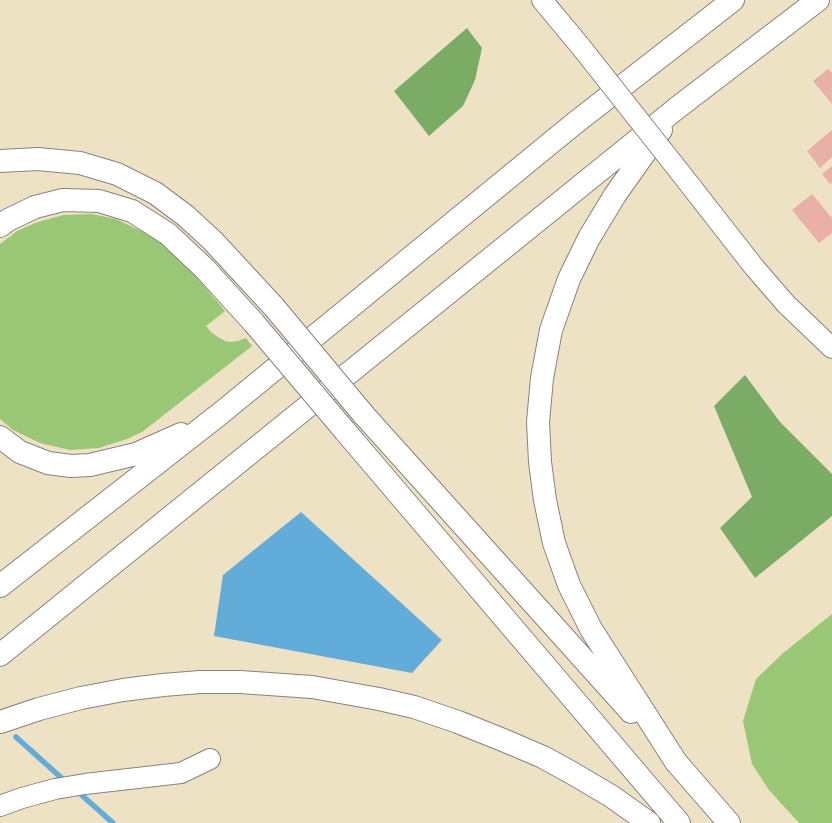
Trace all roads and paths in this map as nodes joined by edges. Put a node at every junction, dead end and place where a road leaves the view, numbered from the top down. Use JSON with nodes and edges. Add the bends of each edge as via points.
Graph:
{"nodes":[{"id":1,"x":542,"y":0,"type":"edge"},
{"id":2,"x":733,"y":0,"type":"edge"},
{"id":3,"x":818,"y":0,"type":"edge"},
{"id":4,"x":677,"y":108,"type":"junction"},
{"id":5,"x":0,"y":161,"type":"edge"},
{"id":6,"x":0,"y":226,"type":"edge"},
{"id":7,"x":832,"y":348,"type":"edge"},
{"id":8,"x":221,"y":413,"type":"junction"},
{"id":9,"x":0,"y":437,"type":"edge"},
{"id":10,"x":0,"y":586,"type":"edge"},
{"id":11,"x":0,"y":655,"type":"edge"},
{"id":12,"x":0,"y":722,"type":"edge"},
{"id":13,"x":210,"y":759,"type":"dead end"},
{"id":14,"x":676,"y":762,"type":"junction"},
{"id":15,"x":0,"y":806,"type":"edge"},
{"id":16,"x":649,"y":823,"type":"edge"},
{"id":17,"x":679,"y":823,"type":"edge"},
{"id":18,"x":729,"y":823,"type":"edge"}],
"edges":[{"from":1,"to":7,"type":"street","bridge":true,"via":[[754,267],[786,304]]},
{"from":2,"to":8,"type":"main road","via":[[575,123]]},
{"from":3,"to":4,"type":"main road"},
{"from":4,"to":11,"type":"main road"},
{"from":4,"to":14,"type":"main road","via":[[615,195],[589,238],[569,279],[551,330],[542,378],[538,422],[545,500],[554,543],[569,585],[591,629]]},
{"from":5,"to":14,"type":"main road","bridge":true,"via":[[38,159],[80,163],[117,174],[155,193],[186,216],[214,241],[274,307],[364,415]]},
{"from":6,"to":17,"type":"main road","bridge":true,"via":[[35,207],[63,200],[99,201],[132,211],[168,234],[205,269],[254,323]]},
{"from":8,"to":9,"type":"main road","via":[[136,454],[90,464],[71,466],[48,463],[20,452]]},
{"from":8,"to":10,"type":"main road"},
{"from":12,"to":16,"type":"main road","via":[[81,698],[163,685],[240,682],[319,688],[414,707],[503,740],[572,773]]},
{"from":13,"to":15,"type":"street","via":[[181,772],[55,789]]},
{"from":14,"to":18,"type":"main road"}]}
